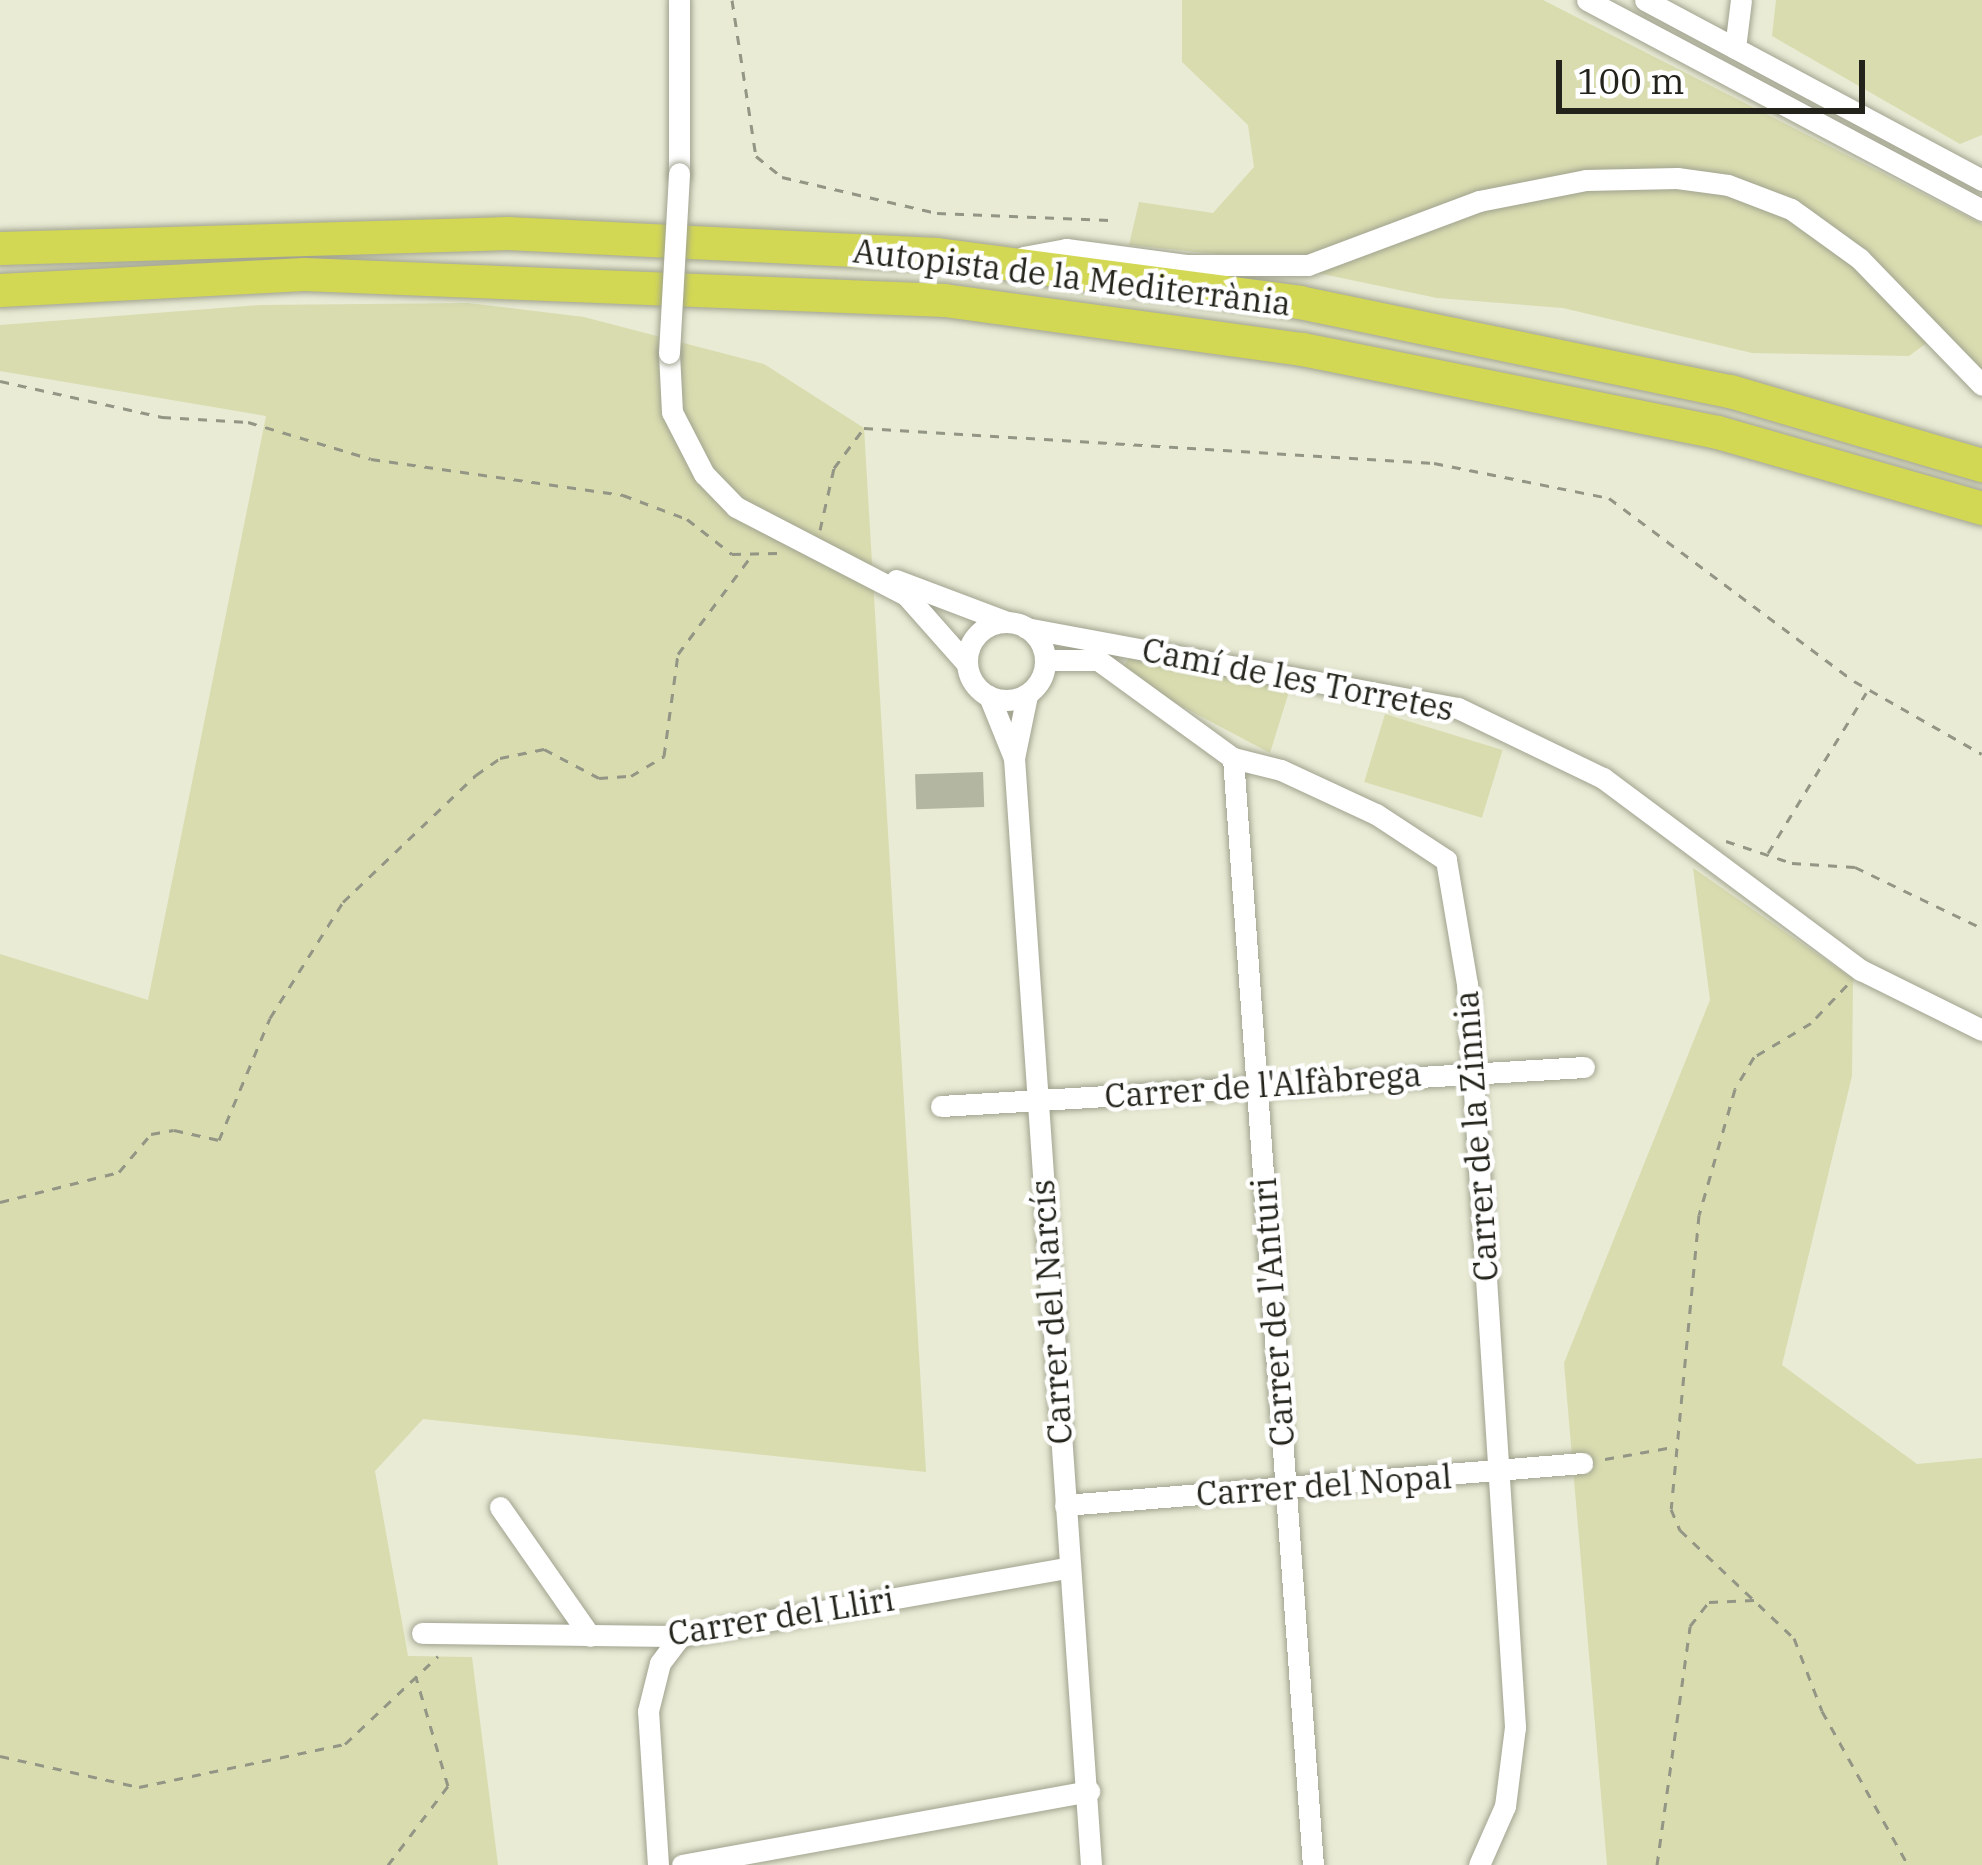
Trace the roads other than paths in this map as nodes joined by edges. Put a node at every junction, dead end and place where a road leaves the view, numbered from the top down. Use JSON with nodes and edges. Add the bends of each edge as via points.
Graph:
{"nodes":[{"id":1,"x":679,"y":0,"type":"edge"},
{"id":2,"x":1587,"y":0,"type":"edge"},
{"id":3,"x":1646,"y":0,"type":"edge"},
{"id":4,"x":1741,"y":0,"type":"edge"},
{"id":5,"x":1735,"y":48,"type":"junction"},
{"id":6,"x":1982,"y":180,"type":"edge"},
{"id":7,"x":1982,"y":210,"type":"edge"},
{"id":8,"x":0,"y":248,"type":"edge"},
{"id":9,"x":994,"y":262,"type":"junction"},
{"id":10,"x":0,"y":290,"type":"edge"},
{"id":11,"x":1982,"y":385,"type":"edge"},
{"id":12,"x":1982,"y":465,"type":"edge"},
{"id":13,"x":1982,"y":508,"type":"edge"},
{"id":14,"x":844,"y":563,"type":"junction"},
{"id":15,"x":1017,"y":625,"type":"junction"},
{"id":16,"x":1046,"y":660,"type":"junction"},
{"id":17,"x":967,"y":664,"type":"junction"},
{"id":18,"x":1027,"y":695,"type":"junction"},
{"id":19,"x":989,"y":696,"type":"junction"},
{"id":20,"x":1014,"y":758,"type":"junction"},
{"id":21,"x":1233,"y":758,"type":"junction"},
{"id":22,"x":1982,"y":1030,"type":"edge"},
{"id":23,"x":1584,"y":1067,"type":"dead end"},
{"id":24,"x":1471,"y":1071,"type":"junction"},
{"id":25,"x":1258,"y":1086,"type":"junction"},
{"id":26,"x":1036,"y":1099,"type":"junction"},
{"id":27,"x":941,"y":1106,"type":"dead end"},
{"id":28,"x":1586,"y":1462,"type":"road end"},
{"id":29,"x":1499,"y":1473,"type":"junction"},
{"id":30,"x":1285,"y":1486,"type":"junction"},
{"id":31,"x":1065,"y":1505,"type":"junction"},
{"id":32,"x":500,"y":1507,"type":"dead end"},
{"id":33,"x":1066,"y":1568,"type":"junction"},
{"id":34,"x":422,"y":1633,"type":"dead end"},
{"id":35,"x":590,"y":1636,"type":"junction"},
{"id":36,"x":680,"y":1636,"type":"junction"},
{"id":37,"x":1089,"y":1791,"type":"junction"},
{"id":38,"x":658,"y":1865,"type":"edge"},
{"id":39,"x":682,"y":1865,"type":"edge"},
{"id":40,"x":1091,"y":1865,"type":"edge"},
{"id":41,"x":1312,"y":1865,"type":"edge"},
{"id":42,"x":1479,"y":1865,"type":"edge"}],
"edges":[{"from":1,"to":14,"type":"street","name":"Camí de les Torretes","bridge":true,"via":[[671,412],[704,474],[736,507]]},
{"from":2,"to":7,"type":"street"},
{"from":3,"to":5,"type":"street"},
{"from":4,"to":5,"type":"street"},
{"from":5,"to":6,"type":"street"},
{"from":8,"to":9,"type":"highway","name":"Autopista de la Mediterrània","via":[[507,233]]},
{"from":9,"to":11,"type":"street","via":[[1066,249],[1186,265],[1308,265],[1479,201],[1586,180],[1677,178],[1728,185],[1791,209],[1859,259]]},
{"from":9,"to":12,"type":"highway","name":"Autopista de la Mediterrània","via":[[1322,307],[1730,391]]},
{"from":10,"to":13,"type":"highway","name":"Autopista de la Mediterrània","via":[[304,274],[944,300],[1302,349],[1694,427]]},
{"from":14,"to":15,"type":"street","name":"Camí de les Torretes"},
{"from":14,"to":17,"type":"street","name":"Camí de les Torretes","via":[[926,609]]},
{"from":15,"to":16,"type":"street"},
{"from":15,"to":17,"type":"street","via":[[983,630]]},
{"from":15,"to":22,"type":"street","name":"Camí de les Torretes","via":[[1458,708],[1655,812],[1862,970]]},
{"from":16,"to":18,"type":"street"},
{"from":16,"to":21,"type":"street","name":"Carrer de la Zinnia","via":[[1098,660]]},
{"from":17,"to":19,"type":"street"},
{"from":18,"to":19,"type":"street"},
{"from":18,"to":20,"type":"street","name":"Carrer del Narcís"},
{"from":19,"to":20,"type":"street","name":"Carrer del Narcís"},
{"from":20,"to":26,"type":"street","name":"Carrer del Narcís"},
{"from":21,"to":24,"type":"street","name":"Carrer de la Zinnia","via":[[1281,770],[1376,814],[1447,860]]},
{"from":21,"to":25,"type":"street","name":"Carrer de l'Anturi"},
{"from":23,"to":24,"type":"street","name":"Carrer de l'Alfàbrega"},
{"from":24,"to":25,"type":"street","name":"Carrer de l'Alfàbrega"},
{"from":24,"to":29,"type":"street","name":"Carrer de la Zinnia"},
{"from":25,"to":26,"type":"street","name":"Carrer de l'Alfàbrega"},
{"from":25,"to":30,"type":"street","name":"Carrer de l'Anturi"},
{"from":26,"to":27,"type":"street","name":"Carrer de l'Alfàbrega"},
{"from":26,"to":31,"type":"street","name":"Carrer del Narcís"},
{"from":28,"to":29,"type":"street","name":"Carrer del Nopal"},
{"from":29,"to":30,"type":"street","name":"Carrer del Nopal"},
{"from":29,"to":42,"type":"street","name":"Carrer de la Zinnia","via":[[1515,1727],[1505,1806]]},
{"from":30,"to":31,"type":"street","name":"Carrer del Nopal"},
{"from":30,"to":41,"type":"street","name":"Carrer de l'Anturi"},
{"from":31,"to":33,"type":"street","name":"Carrer del Narcís"},
{"from":32,"to":35,"type":"street"},
{"from":33,"to":36,"type":"street","name":"Carrer del Lliri"},
{"from":33,"to":37,"type":"street","name":"Carrer del Narcís"},
{"from":34,"to":35,"type":"street","name":"Carrer del Lliri"},
{"from":35,"to":36,"type":"street","name":"Carrer del Lliri"},
{"from":36,"to":38,"type":"street","via":[[660,1663],[648,1711]]},
{"from":37,"to":39,"type":"street"},
{"from":37,"to":40,"type":"street","name":"Carrer del Narcís"}]}
